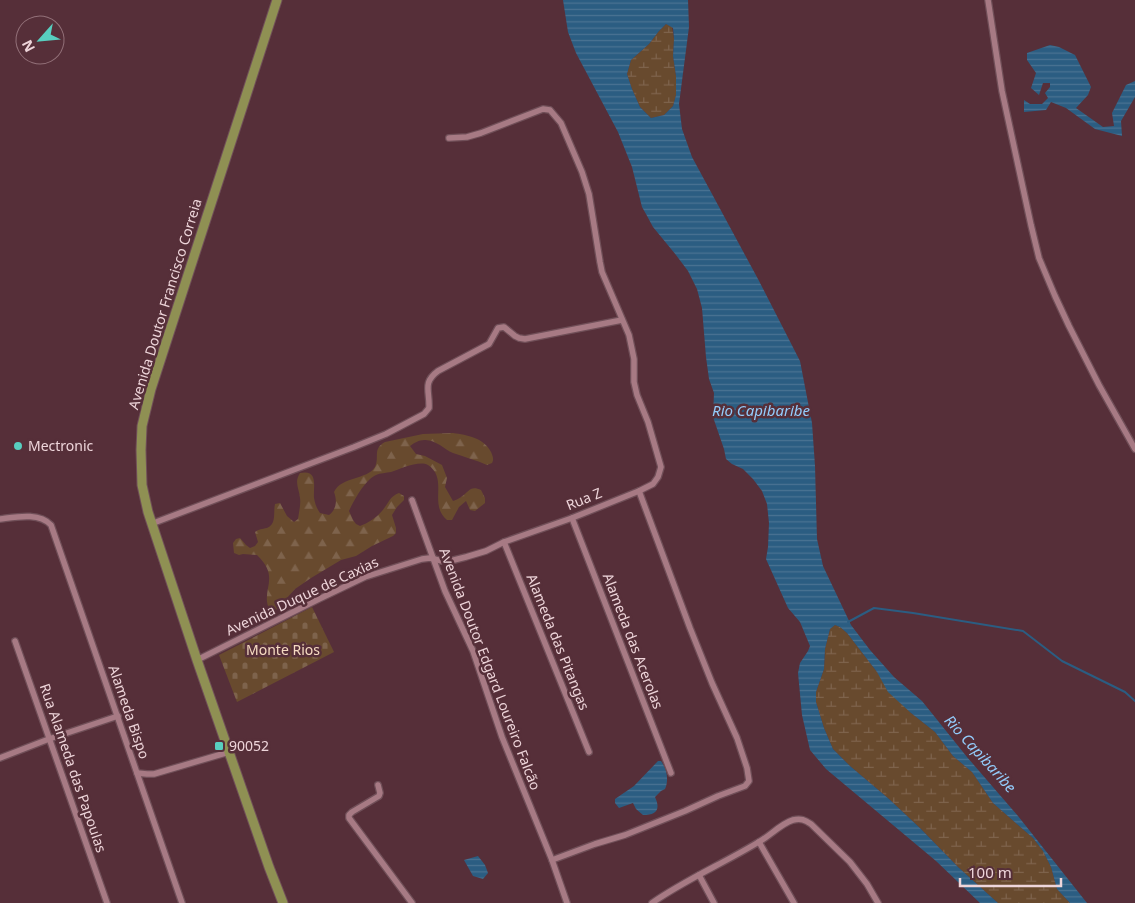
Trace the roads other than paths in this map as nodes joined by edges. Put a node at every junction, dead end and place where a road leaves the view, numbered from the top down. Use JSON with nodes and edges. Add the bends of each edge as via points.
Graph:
{"nodes":[{"id":1,"x":277,"y":0,"type":"edge"},
{"id":2,"x":988,"y":0,"type":"edge"},
{"id":3,"x":449,"y":138,"type":"dead end"},
{"id":4,"x":622,"y":320,"type":"junction"},
{"id":5,"x":1135,"y":450,"type":"edge"},
{"id":6,"x":639,"y":491,"type":"junction"},
{"id":7,"x":412,"y":500,"type":"dead end"},
{"id":8,"x":572,"y":518,"type":"junction"},
{"id":9,"x":0,"y":519,"type":"edge"},
{"id":10,"x":151,"y":524,"type":"junction"},
{"id":11,"x":504,"y":542,"type":"junction"},
{"id":12,"x":433,"y":558,"type":"junction"},
{"id":13,"x":15,"y":641,"type":"dead end"},
{"id":14,"x":197,"y":660,"type":"junction"},
{"id":15,"x":118,"y":716,"type":"junction"},
{"id":16,"x":49,"y":739,"type":"junction"},
{"id":17,"x":229,"y":752,"type":"junction"},
{"id":18,"x":589,"y":752,"type":"dead end"},
{"id":19,"x":0,"y":758,"type":"edge"},
{"id":20,"x":137,"y":773,"type":"junction"},
{"id":21,"x":671,"y":773,"type":"dead end"},
{"id":22,"x":378,"y":785,"type":"dead end"},
{"id":23,"x":760,"y":842,"type":"junction"},
{"id":24,"x":552,"y":860,"type":"junction"},
{"id":25,"x":699,"y":875,"type":"junction"},
{"id":26,"x":106,"y":903,"type":"edge"},
{"id":27,"x":182,"y":903,"type":"edge"},
{"id":28,"x":283,"y":903,"type":"edge"},
{"id":29,"x":412,"y":903,"type":"edge"},
{"id":30,"x":567,"y":903,"type":"edge"},
{"id":31,"x":652,"y":903,"type":"edge"},
{"id":32,"x":714,"y":903,"type":"edge"},
{"id":33,"x":794,"y":903,"type":"edge"},
{"id":34,"x":878,"y":903,"type":"edge"}],
"edges":[{"from":1,"to":10,"type":"main road","name":"Avenida Doutor Francisco Correia","via":[[142,426],[142,485]]},
{"from":2,"to":5,"type":"street","via":[[1002,91],[1039,258],[1069,326]]},
{"from":3,"to":4,"type":"street","via":[[481,133],[543,109],[555,114],[589,194],[602,272]]},
{"from":4,"to":6,"type":"street","name":"Rua Z","via":[[634,359],[637,395],[661,467],[652,484]]},
{"from":4,"to":10,"type":"street","via":[[524,339],[504,327],[498,328],[490,344],[429,379],[429,408],[424,414],[354,447]]},
{"from":6,"to":8,"type":"street","name":"Rua Z"},
{"from":6,"to":24,"type":"street","via":[[690,628],[737,738],[749,781],[740,789]]},
{"from":7,"to":12,"type":"street","name":"Avenida Doutor Edgard Loureiro Falcão"},
{"from":8,"to":11,"type":"street","name":"Rua Z"},
{"from":8,"to":21,"type":"street","name":"Alameda das Acerolas"},
{"from":9,"to":15,"type":"street","name":"Alameda Bispo","via":[[37,518],[47,520],[51,525]]},
{"from":10,"to":14,"type":"main road","name":"Avenida Doutor Francisco Correia"},
{"from":11,"to":12,"type":"street","name":"Avenida Duque de Caxias","via":[[458,559],[442,561]]},
{"from":11,"to":18,"type":"street","name":"Alameda das Pitangas"},
{"from":12,"to":14,"type":"street","name":"Avenida Duque de Caxias","via":[[422,558],[366,577]]},
{"from":12,"to":24,"type":"street","name":"Avenida Doutor Edgard Loureiro Falcão","via":[[473,651],[502,737]]},
{"from":13,"to":16,"type":"street","name":"Rua Alameda das Papoulas"},
{"from":14,"to":17,"type":"main road","name":"Avenida Doutor Francisco Correia"},
{"from":15,"to":16,"type":"street"},
{"from":15,"to":20,"type":"street","name":"Alameda Bispo"},
{"from":16,"to":19,"type":"street"},
{"from":16,"to":26,"type":"street","name":"Rua Alameda das Papoulas"},
{"from":17,"to":20,"type":"street","via":[[154,774]]},
{"from":17,"to":28,"type":"main road","name":"Avenida Doutor Francisco Correia"},
{"from":20,"to":27,"type":"street","name":"Alameda Bispo"},
{"from":22,"to":29,"type":"street","via":[[379,796],[352,812],[349,818]]},
{"from":23,"to":25,"type":"street"},
{"from":23,"to":33,"type":"street"},
{"from":23,"to":34,"type":"street","via":[[791,821],[805,820],[850,862]]},
{"from":24,"to":30,"type":"street","name":"Avenida Doutor Edgard Loureiro Falcão"},
{"from":25,"to":31,"type":"street"},
{"from":25,"to":32,"type":"street"}]}
